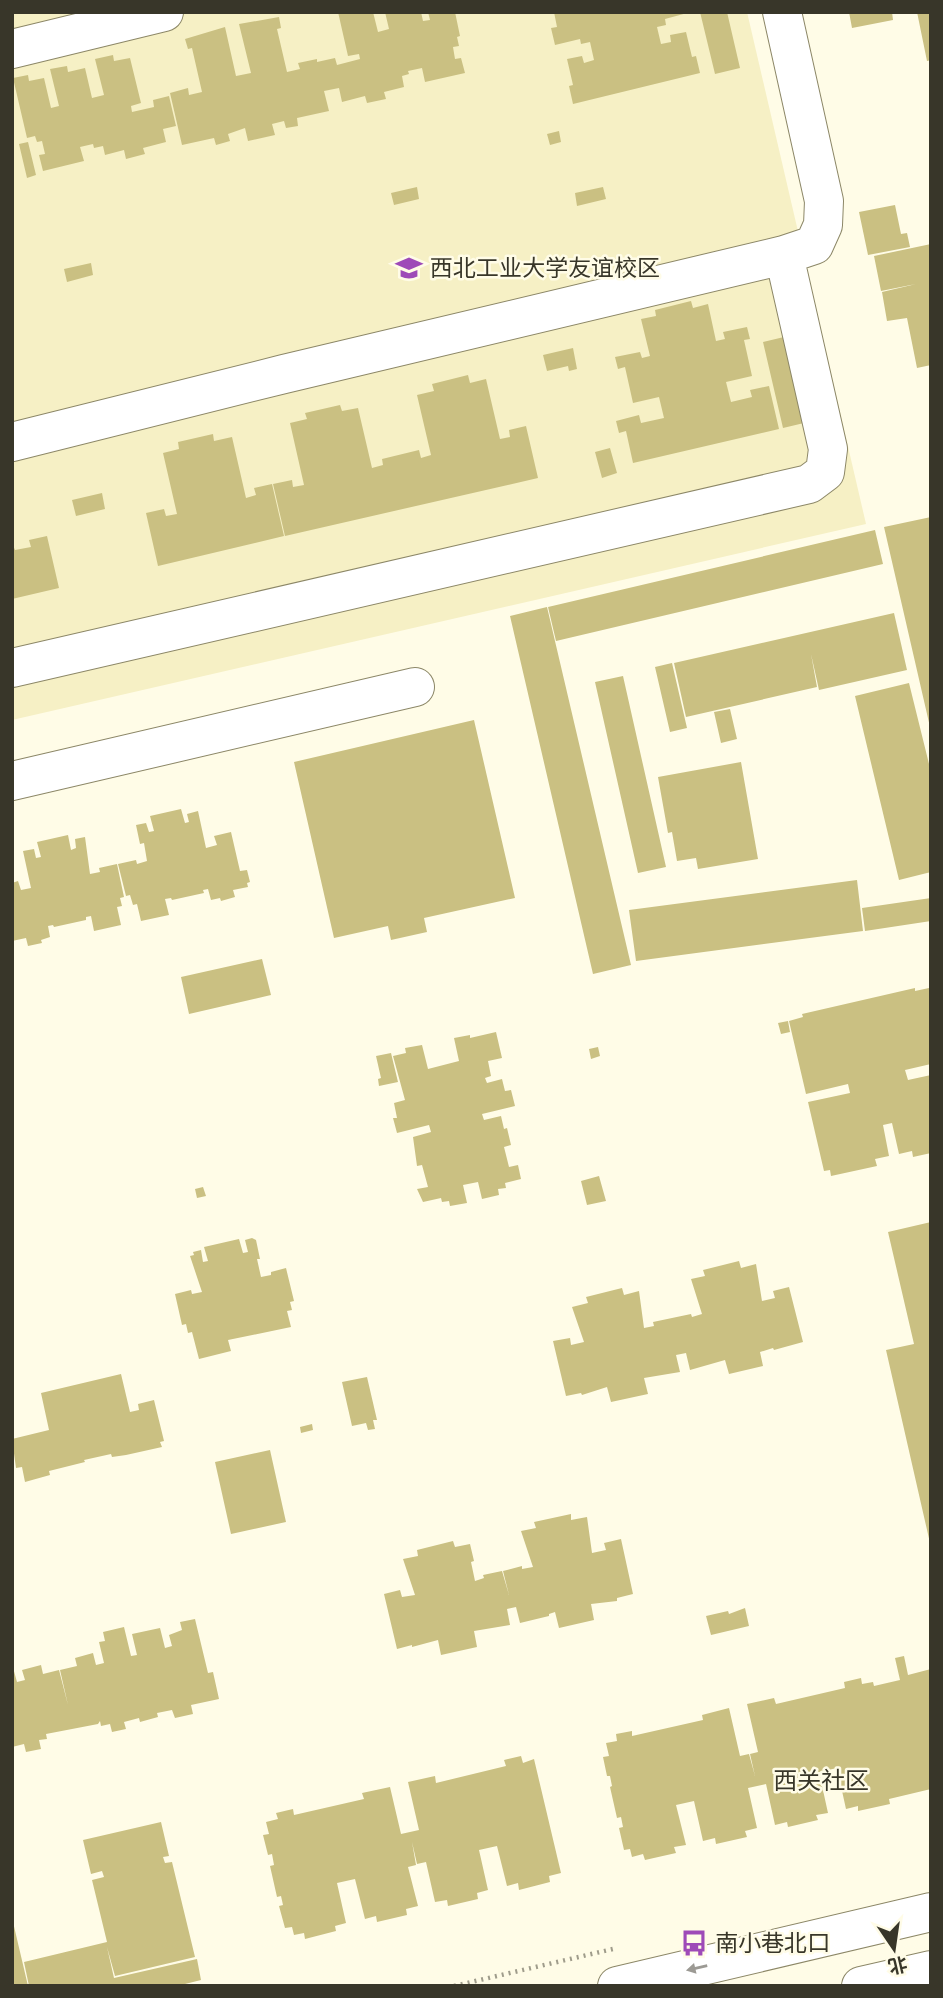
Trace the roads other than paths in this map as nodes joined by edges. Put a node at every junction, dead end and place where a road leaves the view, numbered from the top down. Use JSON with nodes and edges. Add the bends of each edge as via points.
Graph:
{"nodes":[{"id":1,"x":164,"y":12,"type":"edge"},
{"id":2,"x":782,"y":12,"type":"edge"},
{"id":3,"x":12,"y":49,"type":"edge"},
{"id":4,"x":783,"y":255,"type":"junction"},
{"id":5,"x":12,"y":442,"type":"edge"},
{"id":6,"x":12,"y":668,"type":"edge"},
{"id":7,"x":415,"y":687,"type":"dead end"},
{"id":8,"x":12,"y":781,"type":"edge"},
{"id":9,"x":931,"y":1912,"type":"edge"},
{"id":10,"x":931,"y":1970,"type":"edge"},
{"id":11,"x":617,"y":1986,"type":"edge"},
{"id":12,"x":861,"y":1986,"type":"edge"}],
"edges":[{"from":1,"to":3,"type":"street"},
{"from":2,"to":4,"type":"street","via":[[824,201],[823,225],[814,245]]},
{"from":4,"to":5,"type":"street"},
{"from":4,"to":6,"type":"street","via":[[828,449],[825,472],[809,484]]},
{"from":7,"to":8,"type":"street"},
{"from":9,"to":11,"type":"street","one_way":true},
{"from":10,"to":12,"type":"street"}]}
